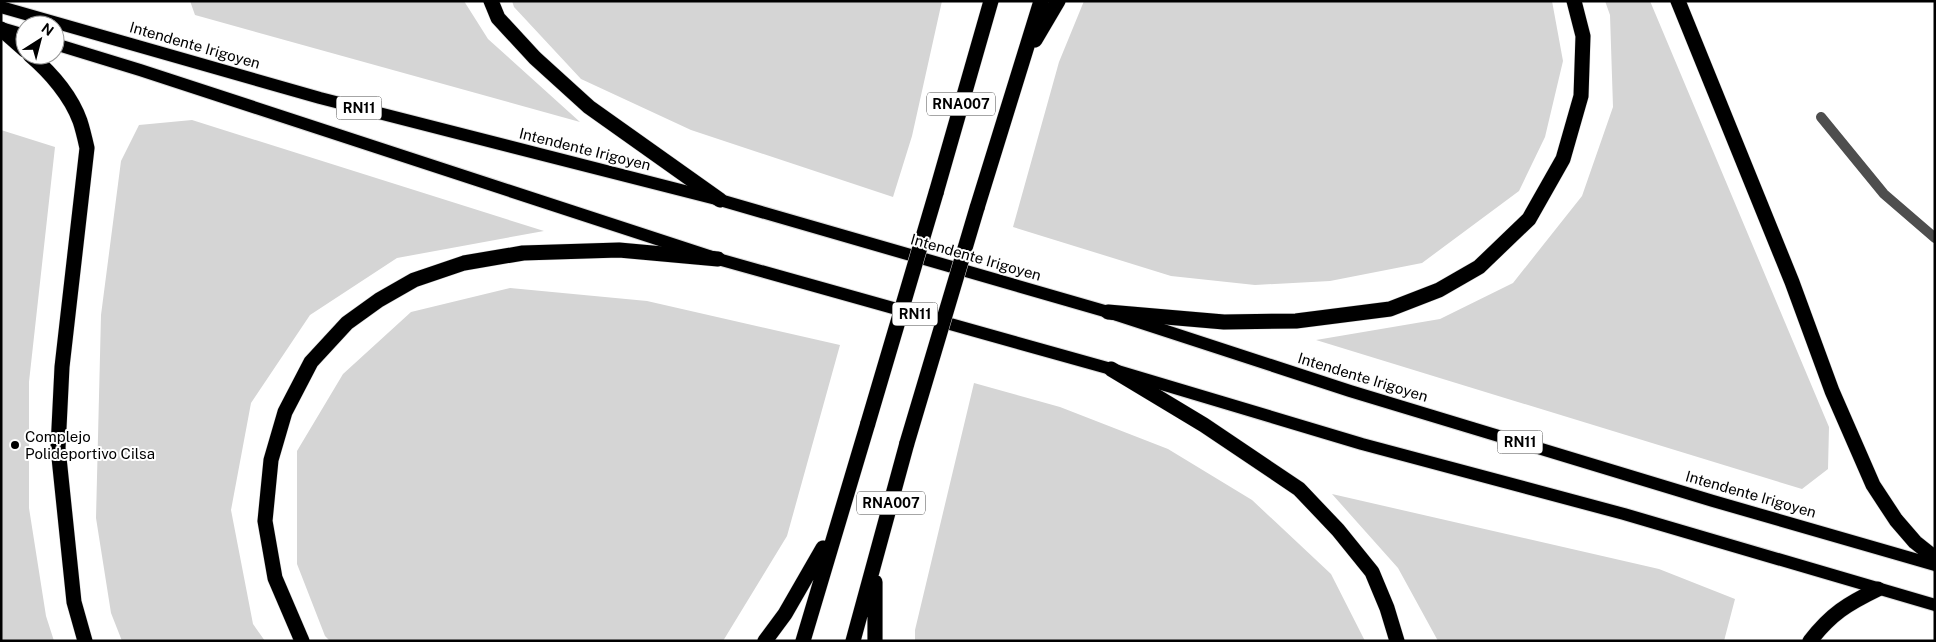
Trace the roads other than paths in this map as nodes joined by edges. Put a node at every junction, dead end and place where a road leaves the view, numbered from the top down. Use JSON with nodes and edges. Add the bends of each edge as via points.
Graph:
{"nodes":[{"id":1,"x":491,"y":1,"type":"edge"},
{"id":2,"x":1041,"y":1,"type":"edge"},
{"id":3,"x":1058,"y":1,"type":"edge"},
{"id":4,"x":1574,"y":1,"type":"edge"},
{"id":5,"x":1678,"y":1,"type":"edge"},
{"id":6,"x":988,"y":6,"type":"edge"},
{"id":7,"x":1,"y":7,"type":"edge"},
{"id":8,"x":1,"y":29,"type":"edge"},
{"id":9,"x":15,"y":32,"type":"edge"},
{"id":10,"x":15,"y":41,"type":"edge"},
{"id":11,"x":65,"y":47,"type":"edge"},
{"id":12,"x":1024,"y":58,"type":"junction"},
{"id":13,"x":42,"y":65,"type":"edge"},
{"id":14,"x":1821,"y":118,"type":"dead end"},
{"id":15,"x":720,"y":200,"type":"junction"},
{"id":16,"x":1935,"y":238,"type":"edge"},
{"id":17,"x":718,"y":259,"type":"junction"},
{"id":18,"x":1108,"y":312,"type":"junction"},
{"id":19,"x":1111,"y":369,"type":"junction"},
{"id":20,"x":836,"y":527,"type":"junction"},
{"id":21,"x":1935,"y":558,"type":"edge"},
{"id":22,"x":875,"y":562,"type":"junction"},
{"id":23,"x":1935,"y":565,"type":"edge"},
{"id":24,"x":1878,"y":589,"type":"junction"},
{"id":25,"x":1935,"y":605,"type":"edge"},
{"id":26,"x":85,"y":641,"type":"edge"},
{"id":27,"x":302,"y":641,"type":"edge"},
{"id":28,"x":764,"y":641,"type":"edge"},
{"id":29,"x":803,"y":641,"type":"edge"},
{"id":30,"x":853,"y":641,"type":"edge"},
{"id":31,"x":875,"y":641,"type":"edge"},
{"id":32,"x":1397,"y":641,"type":"edge"},
{"id":33,"x":1810,"y":641,"type":"edge"}],
"edges":[{"from":1,"to":15,"type":"highway","via":[[498,18],[589,107]]},
{"from":2,"to":12,"type":"highway","number":"RNA007"},
{"from":3,"to":12,"type":"highway"},
{"from":4,"to":18,"type":"highway","via":[[1583,36],[1581,96],[1563,159],[1529,219],[1479,267],[1439,290],[1390,309],[1305,320],[1224,322]]},
{"from":5,"to":21,"type":"highway","via":[[1792,282],[1832,391],[1873,484],[1896,520]]},
{"from":6,"to":20,"type":"highway","number":"RNA007","bridge":true},
{"from":7,"to":15,"type":"main road","name":"Intendente Irigoyen","number":"RN11","via":[[320,98]]},
{"from":8,"to":9,"type":"main road"},
{"from":8,"to":10,"type":"highway"},
{"from":11,"to":17,"type":"main road","number":"RN11"},
{"from":12,"to":22,"type":"highway","number":"RNA007","bridge":true,"via":[[907,443]]},
{"from":13,"to":26,"type":"highway","via":[[65,94],[80,120],[87,148],[62,367],[58,448],[74,602]]},
{"from":14,"to":16,"type":"street","via":[[1884,194]]},
{"from":15,"to":18,"type":"main road","name":"Intendente Irigoyen","number":"RN11"},
{"from":17,"to":19,"type":"main road","number":"RN11"},
{"from":17,"to":27,"type":"highway","via":[[619,250],[514,255],[464,263],[414,280],[346,323],[311,362],[285,412],[271,460],[265,521],[274,578]]},
{"from":18,"to":23,"type":"main road","name":"Intendente Irigoyen","number":"RN11","via":[[1350,391]]},
{"from":19,"to":24,"type":"main road","number":"RN11","via":[[1362,444],[1624,514]]},
{"from":19,"to":32,"type":"highway","via":[[1204,425],[1299,489],[1372,572]]},
{"from":20,"to":28,"type":"highway","via":[[785,614]]},
{"from":20,"to":29,"type":"highway","number":"RNA007"},
{"from":22,"to":30,"type":"highway","number":"RNA007"},
{"from":22,"to":31,"type":"highway"},
{"from":24,"to":25,"type":"main road","number":"RN11"},
{"from":24,"to":33,"type":"highway","via":[[1850,603],[1826,621]]}]}
